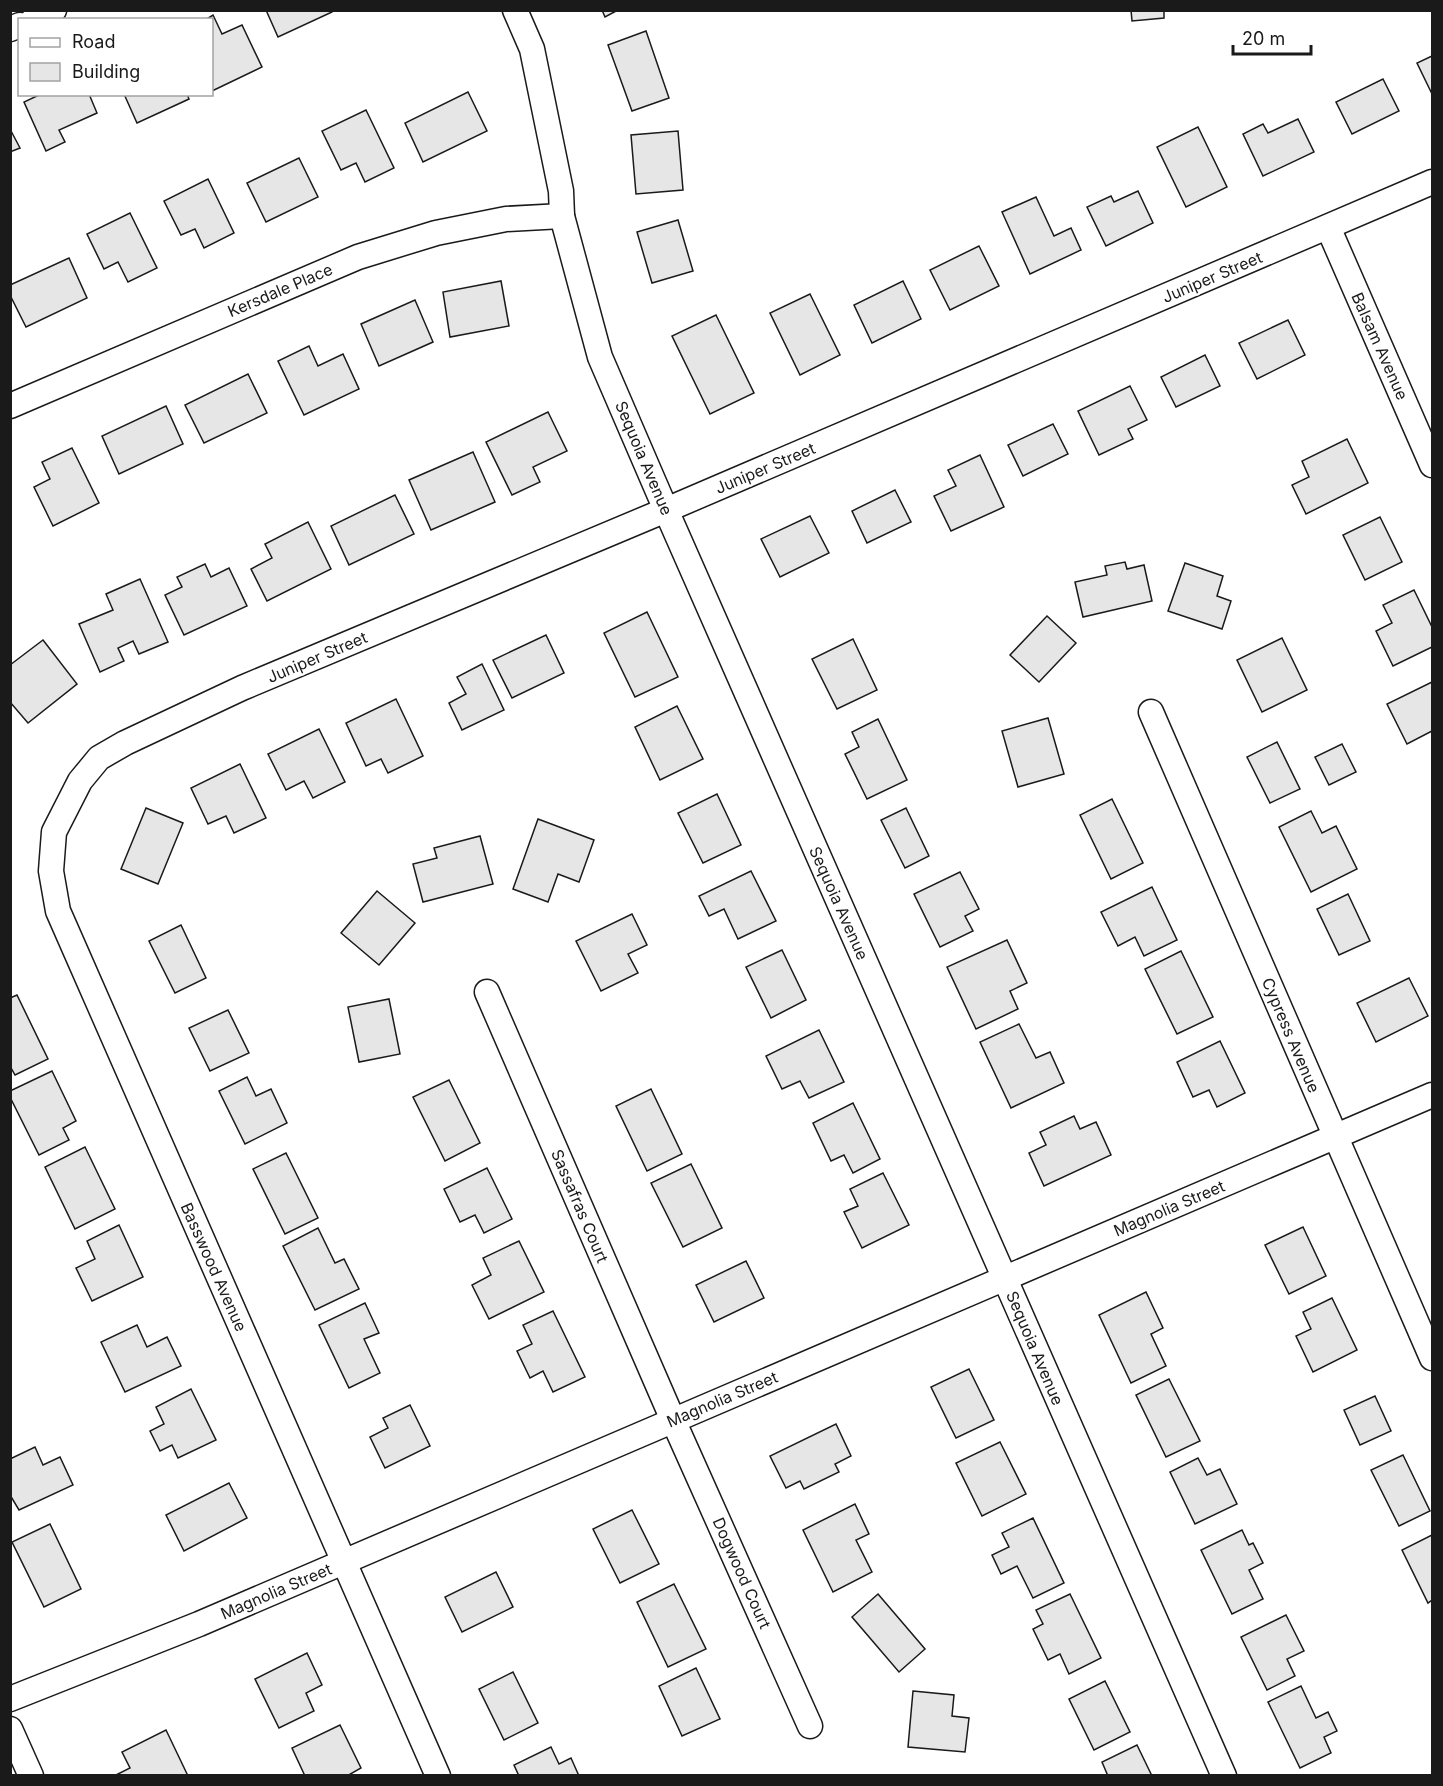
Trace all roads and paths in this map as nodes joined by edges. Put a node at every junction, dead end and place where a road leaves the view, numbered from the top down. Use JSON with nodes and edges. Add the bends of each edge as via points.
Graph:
{"nodes":[{"id":1,"x":54,"y":10,"type":"edge"},
{"id":2,"x":515,"y":10,"type":"edge"},
{"id":3,"x":37,"y":18,"type":"edge"},
{"id":4,"x":1432,"y":182,"type":"edge"},
{"id":5,"x":562,"y":216,"type":"junction"},
{"id":6,"x":1328,"y":227,"type":"junction"},
{"id":7,"x":10,"y":406,"type":"edge"},
{"id":8,"x":1432,"y":465,"type":"edge"},
{"id":9,"x":666,"y":510,"type":"junction"},
{"id":10,"x":1151,"y":712,"type":"dead end"},
{"id":11,"x":99,"y":758,"type":"joint"},
{"id":12,"x":487,"y":992,"type":"dead end"},
{"id":13,"x":1432,"y":1095,"type":"edge"},
{"id":14,"x":1335,"y":1136,"type":"junction"},
{"id":15,"x":1006,"y":1279,"type":"junction"},
{"id":16,"x":1432,"y":1358,"type":"edge"},
{"id":17,"x":673,"y":1420,"type":"junction"},
{"id":18,"x":343,"y":1562,"type":"junction"},
{"id":19,"x":10,"y":1700,"type":"edge"},
{"id":20,"x":810,"y":1726,"type":"dead end"},
{"id":21,"x":10,"y":1729,"type":"edge"},
{"id":22,"x":31,"y":1776,"type":"edge"},
{"id":23,"x":438,"y":1776,"type":"edge"},
{"id":24,"x":1224,"y":1776,"type":"edge"}],
"edges":[{"from":1,"to":3,"type":"street"},
{"from":2,"to":5,"type":"street","name":"Sequoia Avenue","via":[[532,49],[561,191]]},
{"from":4,"to":6,"type":"street","name":"Juniper Street"},
{"from":5,"to":7,"type":"street","name":"Kersdale Place","via":[[506,219],[459,228],[358,257]]},
{"from":5,"to":9,"type":"street","name":"Sequoia Avenue","via":[[600,357]]},
{"from":6,"to":8,"type":"street","name":"Balsam Avenue"},
{"from":6,"to":9,"type":"street","name":"Juniper Street"},
{"from":9,"to":11,"type":"street","name":"Juniper Street","via":[[242,688]]},
{"from":9,"to":15,"type":"street","name":"Sequoia Avenue"},
{"from":10,"to":14,"type":"street","name":"Cypress Avenue"},
{"from":11,"to":18,"type":"street","name":"Basswood Avenue","via":[[80,781],[54,832],[51,871],[58,911]]},
{"from":12,"to":17,"type":"street","name":"Sassafras Court"},
{"from":13,"to":14,"type":"street","name":"Magnolia Street"},
{"from":14,"to":15,"type":"street","name":"Magnolia Street"},
{"from":14,"to":16,"type":"street","name":"Cypress Avenue"},
{"from":15,"to":17,"type":"street","name":"Magnolia Street"},
{"from":15,"to":24,"type":"street","name":"Sequoia Avenue"},
{"from":17,"to":18,"type":"street","name":"Magnolia Street"},
{"from":17,"to":20,"type":"street","name":"Dogwood Court"},
{"from":18,"to":19,"type":"street","name":"Magnolia Street"},
{"from":18,"to":23,"type":"street","name":"Basswood Avenue"},
{"from":21,"to":22,"type":"street"}]}
